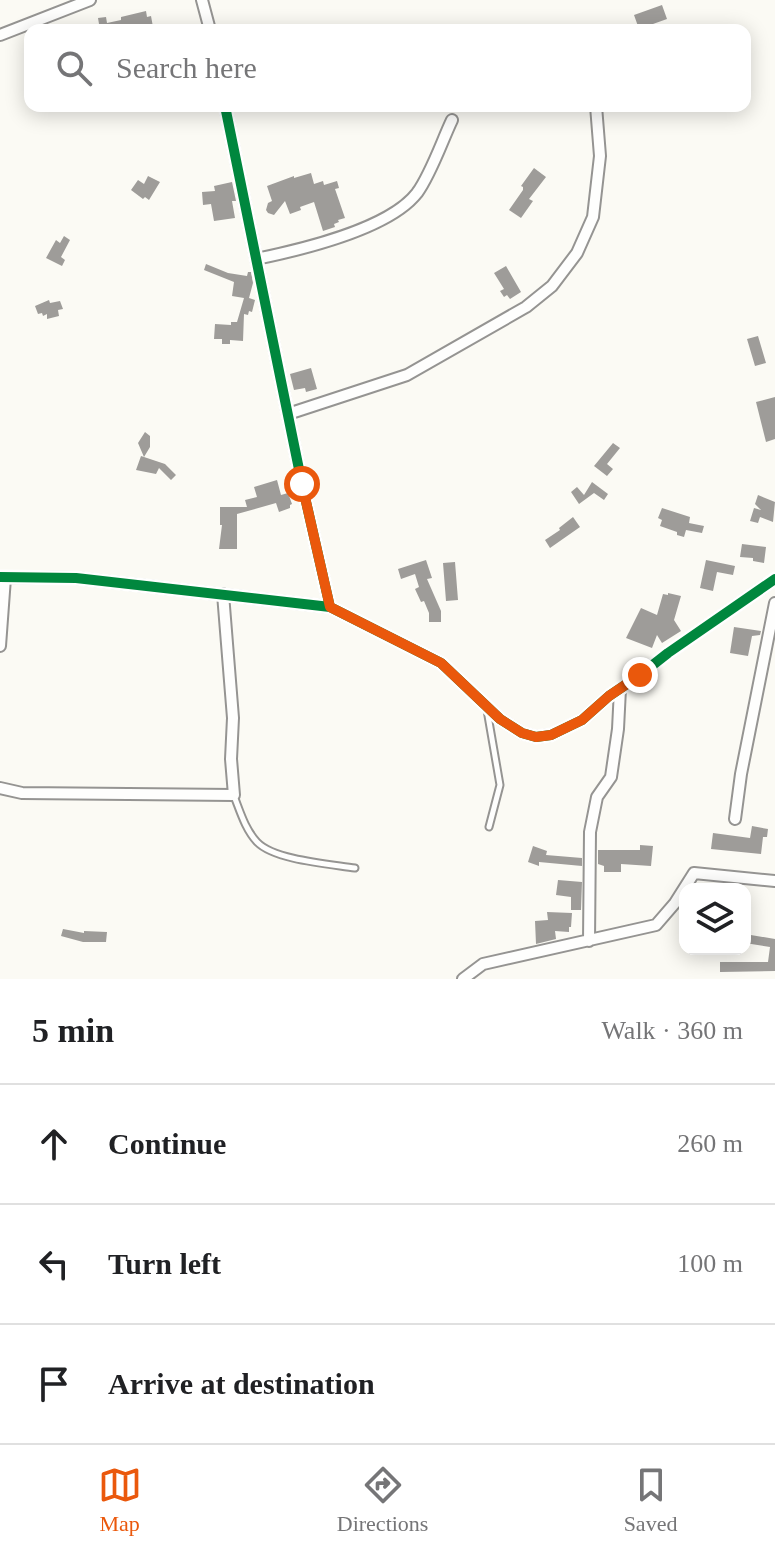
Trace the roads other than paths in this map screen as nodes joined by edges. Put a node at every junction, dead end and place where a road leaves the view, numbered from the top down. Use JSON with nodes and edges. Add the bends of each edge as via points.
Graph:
{"nodes":[{"id":1,"x":90,"y":0,"type":"edge"},
{"id":2,"x":202,"y":0,"type":"edge"},
{"id":3,"x":28,"y":24,"type":"edge"},
{"id":4,"x":208,"y":24,"type":"edge"},
{"id":5,"x":24,"y":26,"type":"edge"},
{"id":6,"x":0,"y":35,"type":"edge"},
{"id":7,"x":226,"y":112,"type":"edge"},
{"id":8,"x":596,"y":112,"type":"edge"},
{"id":9,"x":452,"y":120,"type":"dead end"},
{"id":10,"x":256,"y":259,"type":"junction"},
{"id":11,"x":288,"y":414,"type":"junction"},
{"id":12,"x":2,"y":578,"type":"edge"},
{"id":13,"x":775,"y":579,"type":"edge"},
{"id":14,"x":223,"y":594,"type":"junction"},
{"id":15,"x":775,"y":603,"type":"edge"},
{"id":16,"x":330,"y":607,"type":"junction"},
{"id":17,"x":0,"y":646,"type":"edge"},
{"id":18,"x":620,"y":689,"type":"junction"},
{"id":19,"x":486,"y":706,"type":"junction"},
{"id":20,"x":0,"y":788,"type":"edge"},
{"id":21,"x":234,"y":795,"type":"junction"},
{"id":22,"x":735,"y":819,"type":"dead end"},
{"id":23,"x":489,"y":827,"type":"dead end"},
{"id":24,"x":355,"y":868,"type":"dead end"},
{"id":25,"x":775,"y":881,"type":"edge"},
{"id":26,"x":589,"y":941,"type":"junction"},
{"id":27,"x":463,"y":979,"type":"edge"}],
"edges":[{"from":1,"to":3,"type":"street"},
{"from":2,"to":4,"type":"street"},
{"from":5,"to":6,"type":"street"},
{"from":7,"to":10,"type":"street"},
{"from":8,"to":11,"type":"street","via":[[600,156],[593,217],[577,253],[552,286],[526,307],[407,375]]},
{"from":9,"to":10,"type":"street","via":[[418,191],[406,204],[342,236]]},
{"from":10,"to":11,"type":"street"},
{"from":11,"to":16,"type":"street"},
{"from":12,"to":14,"type":"street","via":[[76,578]]},
{"from":12,"to":17,"type":"street"},
{"from":13,"to":18,"type":"street"},
{"from":14,"to":16,"type":"street"},
{"from":14,"to":21,"type":"street"},
{"from":15,"to":22,"type":"street"},
{"from":16,"to":19,"type":"street","via":[[441,663]]},
{"from":18,"to":19,"type":"street","via":[[582,720],[536,737]]},
{"from":18,"to":26,"type":"street","via":[[611,777],[597,797],[590,832]]},
{"from":19,"to":23,"type":"lane","via":[[500,785]]},
{"from":20,"to":21,"type":"street","via":[[22,793]]},
{"from":21,"to":24,"type":"lane","via":[[249,830],[267,850]]},
{"from":25,"to":26,"type":"street","via":[[694,873],[656,925]]},
{"from":26,"to":27,"type":"street","via":[[483,964]]}]}
